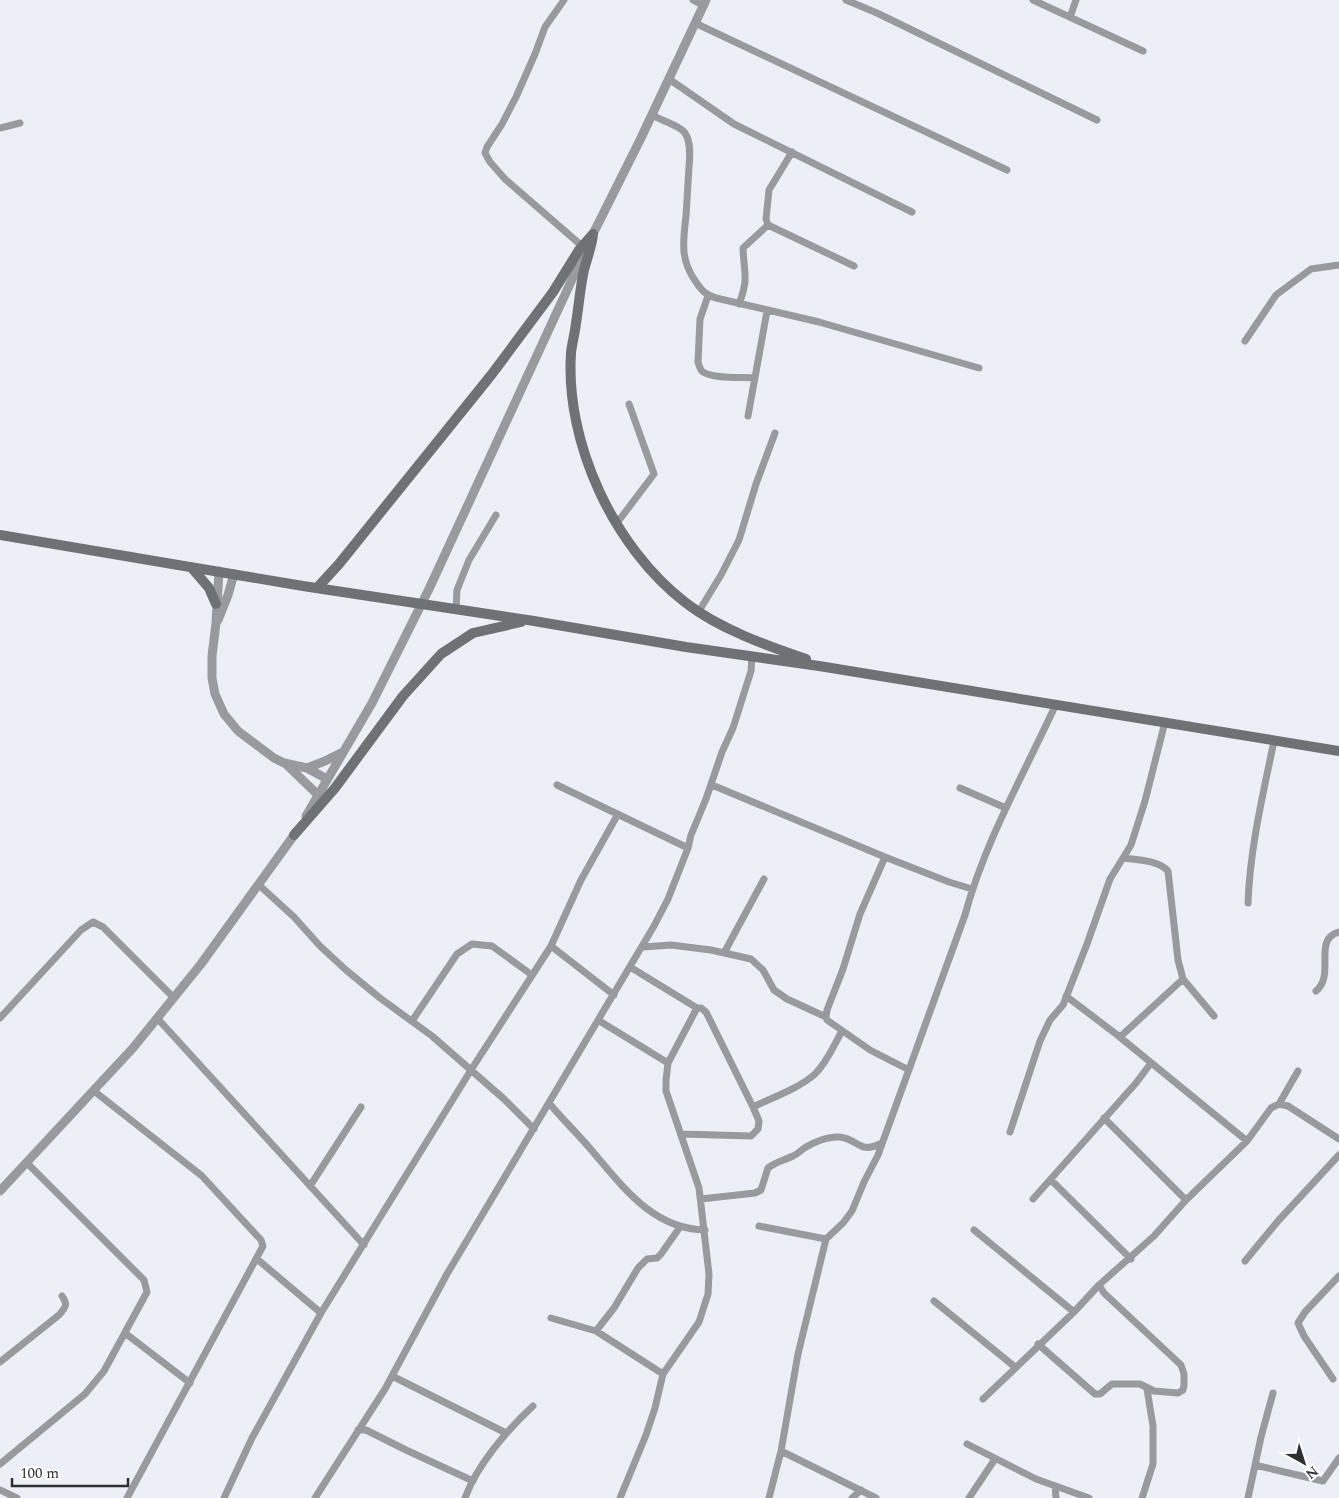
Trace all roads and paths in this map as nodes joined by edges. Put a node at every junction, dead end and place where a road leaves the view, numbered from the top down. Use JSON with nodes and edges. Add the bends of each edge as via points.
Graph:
{"nodes":[{"id":1,"x":564,"y":0,"type":"edge"},
{"id":2,"x":693,"y":0,"type":"edge"},
{"id":3,"x":846,"y":0,"type":"edge"},
{"id":4,"x":1032,"y":0,"type":"edge"},
{"id":5,"x":1076,"y":0,"type":"edge"},
{"id":6,"x":705,"y":3,"type":"edge"},
{"id":7,"x":1070,"y":17,"type":"junction"},
{"id":8,"x":695,"y":23,"type":"junction"},
{"id":9,"x":1143,"y":51,"type":"dead end"},
{"id":10,"x":669,"y":80,"type":"junction"},
{"id":11,"x":652,"y":115,"type":"junction"},
{"id":12,"x":1098,"y":120,"type":"dead end"},
{"id":13,"x":20,"y":123,"type":"dead end"},
{"id":14,"x":0,"y":128,"type":"edge"},
{"id":15,"x":792,"y":152,"type":"junction"},
{"id":16,"x":1007,"y":170,"type":"dead end"},
{"id":17,"x":912,"y":212,"type":"dead end"},
{"id":18,"x":768,"y":225,"type":"junction"},
{"id":19,"x":593,"y":234,"type":"junction"},
{"id":20,"x":582,"y":246,"type":"junction"},
{"id":21,"x":1339,"y":263,"type":"edge"},
{"id":22,"x":854,"y":266,"type":"dead end"},
{"id":23,"x":708,"y":296,"type":"junction"},
{"id":24,"x":739,"y":304,"type":"junction"},
{"id":25,"x":767,"y":311,"type":"junction"},
{"id":26,"x":1245,"y":341,"type":"dead end"},
{"id":27,"x":979,"y":368,"type":"dead end"},
{"id":28,"x":755,"y":378,"type":"junction"},
{"id":29,"x":629,"y":404,"type":"dead end"},
{"id":30,"x":748,"y":416,"type":"dead end"},
{"id":31,"x":775,"y":433,"type":"dead end"},
{"id":32,"x":496,"y":515,"type":"dead end"},
{"id":33,"x":617,"y":523,"type":"junction"},
{"id":34,"x":0,"y":535,"type":"edge"},
{"id":35,"x":191,"y":567,"type":"junction"},
{"id":36,"x":219,"y":571,"type":"junction"},
{"id":37,"x":234,"y":574,"type":"junction"},
{"id":38,"x":317,"y":588,"type":"junction"},
{"id":39,"x":216,"y":604,"type":"junction"},
{"id":40,"x":456,"y":609,"type":"junction"},
{"id":41,"x":699,"y":611,"type":"junction"},
{"id":42,"x":534,"y":621,"type":"junction"},
{"id":43,"x":216,"y":623,"type":"junction"},
{"id":44,"x":752,"y":657,"type":"junction"},
{"id":45,"x":819,"y":666,"type":"junction"},
{"id":46,"x":1056,"y":704,"type":"junction"},
{"id":47,"x":1165,"y":722,"type":"junction"},
{"id":48,"x":1274,"y":741,"type":"junction"},
{"id":49,"x":1339,"y":751,"type":"edge"},
{"id":50,"x":343,"y":752,"type":"junction"},
{"id":51,"x":284,"y":763,"type":"junction"},
{"id":52,"x":307,"y":768,"type":"junction"},
{"id":53,"x":327,"y":778,"type":"junction"},
{"id":54,"x":557,"y":785,"type":"dead end"},
{"id":55,"x":712,"y":785,"type":"junction"},
{"id":56,"x":960,"y":788,"type":"dead end"},
{"id":57,"x":318,"y":796,"type":"junction"},
{"id":58,"x":1006,"y":808,"type":"junction"},
{"id":59,"x":618,"y":814,"type":"junction"},
{"id":60,"x":294,"y":835,"type":"junction"},
{"id":61,"x":688,"y":848,"type":"junction"},
{"id":62,"x":885,"y":856,"type":"junction"},
{"id":63,"x":1124,"y":858,"type":"junction"},
{"id":64,"x":764,"y":880,"type":"dead end"},
{"id":65,"x":259,"y":886,"type":"junction"},
{"id":66,"x":972,"y":889,"type":"junction"},
{"id":67,"x":1248,"y":903,"type":"dead end"},
{"id":68,"x":1339,"y":932,"type":"edge"},
{"id":69,"x":551,"y":946,"type":"junction"},
{"id":70,"x":643,"y":947,"type":"junction"},
{"id":71,"x":724,"y":953,"type":"junction"},
{"id":72,"x":630,"y":967,"type":"junction"},
{"id":73,"x":532,"y":975,"type":"junction"},
{"id":74,"x":1183,"y":979,"type":"junction"},
{"id":75,"x":1316,"y":991,"type":"dead end"},
{"id":76,"x":614,"y":995,"type":"junction"},
{"id":77,"x":1066,"y":996,"type":"junction"},
{"id":78,"x":174,"y":998,"type":"junction"},
{"id":79,"x":697,"y":1008,"type":"junction"},
{"id":80,"x":1214,"y":1016,"type":"dead end"},
{"id":81,"x":826,"y":1017,"type":"junction"},
{"id":82,"x":0,"y":1018,"type":"edge"},
{"id":83,"x":157,"y":1018,"type":"junction"},
{"id":84,"x":598,"y":1020,"type":"junction"},
{"id":85,"x":412,"y":1021,"type":"junction"},
{"id":86,"x":842,"y":1031,"type":"junction"},
{"id":87,"x":1120,"y":1037,"type":"junction"},
{"id":88,"x":668,"y":1063,"type":"junction"},
{"id":89,"x":1151,"y":1063,"type":"junction"},
{"id":90,"x":470,"y":1070,"type":"junction"},
{"id":91,"x":909,"y":1070,"type":"junction"},
{"id":92,"x":1298,"y":1071,"type":"dead end"},
{"id":93,"x":94,"y":1091,"type":"junction"},
{"id":94,"x":549,"y":1103,"type":"junction"},
{"id":95,"x":1279,"y":1104,"type":"junction"},
{"id":96,"x":361,"y":1107,"type":"dead end"},
{"id":97,"x":753,"y":1107,"type":"junction"},
{"id":98,"x":1104,"y":1118,"type":"junction"},
{"id":99,"x":534,"y":1128,"type":"junction"},
{"id":100,"x":1010,"y":1132,"type":"dead end"},
{"id":101,"x":681,"y":1134,"type":"junction"},
{"id":102,"x":1339,"y":1139,"type":"edge"},
{"id":103,"x":1247,"y":1141,"type":"junction"},
{"id":104,"x":882,"y":1143,"type":"junction"},
{"id":105,"x":1339,"y":1156,"type":"edge"},
{"id":106,"x":27,"y":1163,"type":"junction"},
{"id":107,"x":1051,"y":1180,"type":"junction"},
{"id":108,"x":310,"y":1186,"type":"junction"},
{"id":109,"x":0,"y":1191,"type":"edge"},
{"id":110,"x":701,"y":1199,"type":"junction"},
{"id":111,"x":1033,"y":1199,"type":"dead end"},
{"id":112,"x":1186,"y":1200,"type":"junction"},
{"id":113,"x":759,"y":1226,"type":"dead end"},
{"id":114,"x":680,"y":1227,"type":"junction"},
{"id":115,"x":705,"y":1230,"type":"junction"},
{"id":116,"x":974,"y":1230,"type":"dead end"},
{"id":117,"x":826,"y":1239,"type":"junction"},
{"id":118,"x":364,"y":1245,"type":"junction"},
{"id":119,"x":257,"y":1259,"type":"junction"},
{"id":120,"x":1130,"y":1259,"type":"junction"},
{"id":121,"x":1245,"y":1261,"type":"dead end"},
{"id":122,"x":1339,"y":1276,"type":"edge"},
{"id":123,"x":1099,"y":1285,"type":"junction"},
{"id":124,"x":62,"y":1296,"type":"dead end"},
{"id":125,"x":934,"y":1301,"type":"dead end"},
{"id":126,"x":1074,"y":1312,"type":"junction"},
{"id":127,"x":321,"y":1313,"type":"junction"},
{"id":128,"x":551,"y":1318,"type":"dead end"},
{"id":129,"x":596,"y":1331,"type":"junction"},
{"id":130,"x":125,"y":1333,"type":"junction"},
{"id":131,"x":1038,"y":1344,"type":"junction"},
{"id":132,"x":0,"y":1362,"type":"edge"},
{"id":133,"x":1015,"y":1366,"type":"junction"},
{"id":134,"x":663,"y":1374,"type":"junction"},
{"id":135,"x":392,"y":1376,"type":"junction"},
{"id":136,"x":1333,"y":1380,"type":"dead end"},
{"id":137,"x":190,"y":1382,"type":"junction"},
{"id":138,"x":1147,"y":1389,"type":"junction"},
{"id":139,"x":1273,"y":1393,"type":"dead end"},
{"id":140,"x":982,"y":1399,"type":"dead end"},
{"id":141,"x":533,"y":1406,"type":"dead end"},
{"id":142,"x":358,"y":1430,"type":"junction"},
{"id":143,"x":506,"y":1433,"type":"junction"},
{"id":144,"x":967,"y":1444,"type":"dead end"},
{"id":145,"x":781,"y":1451,"type":"junction"},
{"id":146,"x":1339,"y":1458,"type":"edge"},
{"id":147,"x":995,"y":1459,"type":"junction"},
{"id":148,"x":0,"y":1464,"type":"edge"},
{"id":149,"x":1255,"y":1465,"type":"junction"},
{"id":150,"x":473,"y":1481,"type":"junction"},
{"id":151,"x":1056,"y":1486,"type":"junction"},
{"id":152,"x":0,"y":1490,"type":"edge"},
{"id":153,"x":861,"y":1490,"type":"junction"},
{"id":154,"x":17,"y":1498,"type":"edge"},
{"id":155,"x":127,"y":1498,"type":"edge"},
{"id":156,"x":224,"y":1498,"type":"edge"},
{"id":157,"x":315,"y":1498,"type":"edge"},
{"id":158,"x":465,"y":1498,"type":"edge"},
{"id":159,"x":620,"y":1498,"type":"edge"},
{"id":160,"x":770,"y":1498,"type":"edge"},
{"id":161,"x":852,"y":1498,"type":"edge"},
{"id":162,"x":876,"y":1498,"type":"edge"},
{"id":163,"x":969,"y":1498,"type":"edge"},
{"id":164,"x":1056,"y":1498,"type":"edge"},
{"id":165,"x":1089,"y":1498,"type":"edge"},
{"id":166,"x":1142,"y":1498,"type":"edge"},
{"id":167,"x":1248,"y":1498,"type":"edge"}],
"edges":[{"from":1,"to":20,"type":"street","via":[[545,27],[516,97],[485,153],[505,179]]},
{"from":2,"to":6,"type":"street"},
{"from":3,"to":12,"type":"street"},
{"from":4,"to":7,"type":"street"},
{"from":5,"to":7,"type":"street"},
{"from":6,"to":8,"type":"street"},
{"from":7,"to":9,"type":"street"},
{"from":8,"to":10,"type":"street"},
{"from":8,"to":16,"type":"street"},
{"from":10,"to":11,"type":"street"},
{"from":10,"to":15,"type":"street","via":[[734,124]]},
{"from":11,"to":19,"type":"street"},
{"from":11,"to":23,"type":"street","via":[[680,127],[688,139],[690,157],[682,239],[689,273]]},
{"from":13,"to":14,"type":"street"},
{"from":15,"to":17,"type":"street"},
{"from":15,"to":18,"type":"street","via":[[769,190]]},
{"from":18,"to":22,"type":"street"},
{"from":18,"to":24,"type":"street","via":[[743,248],[746,279]]},
{"from":19,"to":20,"type":"main road"},
{"from":19,"to":33,"type":"main road","via":[[571,353],[573,402],[586,457]]},
{"from":19,"to":50,"type":"street","via":[[416,616]]},
{"from":20,"to":38,"type":"main road","via":[[553,292],[492,374]]},
{"from":21,"to":26,"type":"street","via":[[1311,269],[1276,295]]},
{"from":23,"to":24,"type":"street"},
{"from":23,"to":28,"type":"street","via":[[700,320],[700,368],[712,375]]},
{"from":24,"to":25,"type":"street"},
{"from":25,"to":27,"type":"street","via":[[819,322]]},
{"from":25,"to":28,"type":"street"},
{"from":28,"to":30,"type":"street"},
{"from":29,"to":33,"type":"street","via":[[654,474]]},
{"from":31,"to":41,"type":"street","via":[[739,540]]},
{"from":32,"to":40,"type":"street","via":[[469,560],[457,590]]},
{"from":33,"to":41,"type":"main road","via":[[665,584]]},
{"from":34,"to":35,"type":"main road"},
{"from":35,"to":36,"type":"main road"},
{"from":35,"to":39,"type":"main road","via":[[209,588]]},
{"from":36,"to":37,"type":"main road"},
{"from":36,"to":39,"type":"street"},
{"from":37,"to":38,"type":"main road"},
{"from":37,"to":43,"type":"street"},
{"from":38,"to":40,"type":"main road"},
{"from":39,"to":43,"type":"street"},
{"from":40,"to":42,"type":"main road"},
{"from":41,"to":45,"type":"main road","via":[[733,631]]},
{"from":42,"to":44,"type":"main road"},
{"from":42,"to":60,"type":"main road","via":[[473,633],[441,654],[403,696],[335,788]]},
{"from":43,"to":51,"type":"street","via":[[212,678],[224,714],[249,740]]},
{"from":44,"to":45,"type":"main road"},
{"from":44,"to":55,"type":"street","via":[[746,690]]},
{"from":45,"to":46,"type":"main road"},
{"from":46,"to":47,"type":"main road"},
{"from":46,"to":58,"type":"street"},
{"from":47,"to":48,"type":"main road"},
{"from":47,"to":63,"type":"street","via":[[1145,801]]},
{"from":48,"to":49,"type":"main road"},
{"from":48,"to":67,"type":"street","via":[[1256,825]]},
{"from":50,"to":52,"type":"street"},
{"from":50,"to":53,"type":"street"},
{"from":51,"to":52,"type":"street"},
{"from":51,"to":57,"type":"street"},
{"from":52,"to":53,"type":"street"},
{"from":53,"to":57,"type":"street"},
{"from":54,"to":59,"type":"street"},
{"from":55,"to":61,"type":"street"},
{"from":55,"to":62,"type":"street"},
{"from":56,"to":58,"type":"street"},
{"from":57,"to":60,"type":"street"},
{"from":58,"to":66,"type":"street"},
{"from":59,"to":61,"type":"street"},
{"from":59,"to":69,"type":"street","via":[[581,880]]},
{"from":60,"to":65,"type":"street"},
{"from":61,"to":70,"type":"street","via":[[668,899]]},
{"from":62,"to":66,"type":"street"},
{"from":62,"to":81,"type":"street","via":[[860,914]]},
{"from":63,"to":74,"type":"street","via":[[1154,863],[1168,871]]},
{"from":63,"to":77,"type":"street","via":[[1110,879]]},
{"from":64,"to":71,"type":"street"},
{"from":65,"to":78,"type":"street"},
{"from":65,"to":85,"type":"street","via":[[346,970]]},
{"from":66,"to":91,"type":"street"},
{"from":68,"to":75,"type":"street","via":[[1328,937],[1324,978],[1321,988]]},
{"from":69,"to":73,"type":"street"},
{"from":69,"to":76,"type":"street"},
{"from":70,"to":71,"type":"street","via":[[671,945]]},
{"from":70,"to":72,"type":"street"},
{"from":71,"to":81,"type":"street","via":[[751,958],[763,970],[774,990]]},
{"from":72,"to":76,"type":"street"},
{"from":72,"to":79,"type":"street"},
{"from":73,"to":85,"type":"street","via":[[492,946],[472,944],[449,964]]},
{"from":73,"to":90,"type":"street"},
{"from":74,"to":80,"type":"street"},
{"from":74,"to":87,"type":"street"},
{"from":76,"to":84,"type":"street"},
{"from":77,"to":87,"type":"street"},
{"from":77,"to":100,"type":"street","via":[[1040,1041]]},
{"from":78,"to":82,"type":"street","via":[[103,927],[93,922],[81,930]]},
{"from":78,"to":83,"type":"street"},
{"from":79,"to":88,"type":"street"},
{"from":79,"to":97,"type":"street","via":[[706,1012]]},
{"from":81,"to":86,"type":"street"},
{"from":83,"to":93,"type":"street"},
{"from":83,"to":108,"type":"street"},
{"from":84,"to":88,"type":"street"},
{"from":84,"to":94,"type":"street"},
{"from":85,"to":90,"type":"street"},
{"from":86,"to":91,"type":"street"},
{"from":86,"to":97,"type":"street","via":[[816,1073]]},
{"from":87,"to":89,"type":"street"},
{"from":88,"to":101,"type":"street","via":[[666,1091]]},
{"from":89,"to":98,"type":"street"},
{"from":89,"to":103,"type":"street"},
{"from":90,"to":99,"type":"street"},
{"from":90,"to":118,"type":"street"},
{"from":91,"to":104,"type":"street"},
{"from":92,"to":95,"type":"street"},
{"from":93,"to":106,"type":"street"},
{"from":93,"to":119,"type":"street","via":[[202,1176],[262,1240]]},
{"from":94,"to":99,"type":"street"},
{"from":94,"to":114,"type":"street","via":[[639,1204]]},
{"from":95,"to":102,"type":"street","via":[[1288,1106]]},
{"from":95,"to":103,"type":"street","via":[[1272,1108]]},
{"from":96,"to":108,"type":"street"},
{"from":97,"to":101,"type":"street","via":[[758,1129],[751,1136]]},
{"from":98,"to":107,"type":"street"},
{"from":98,"to":112,"type":"street"},
{"from":99,"to":135,"type":"street","via":[[447,1274]]},
{"from":101,"to":110,"type":"street"},
{"from":103,"to":112,"type":"street"},
{"from":104,"to":110,"type":"street","via":[[862,1148],[851,1140],[838,1137],[823,1140],[768,1168],[760,1190],[755,1193]]},
{"from":104,"to":117,"type":"street","via":[[852,1211]]},
{"from":105,"to":121,"type":"street"},
{"from":106,"to":109,"type":"street"},
{"from":106,"to":130,"type":"street","via":[[144,1280],[147,1292]]},
{"from":107,"to":111,"type":"street"},
{"from":107,"to":120,"type":"street"},
{"from":108,"to":118,"type":"street"},
{"from":110,"to":115,"type":"street"},
{"from":112,"to":120,"type":"street"},
{"from":113,"to":117,"type":"street"},
{"from":114,"to":115,"type":"street"},
{"from":114,"to":129,"type":"street","via":[[657,1258],[647,1259],[638,1268]]},
{"from":115,"to":134,"type":"street","via":[[709,1274],[704,1309],[699,1322]]},
{"from":116,"to":126,"type":"street"},
{"from":117,"to":145,"type":"street","via":[[798,1354]]},
{"from":118,"to":127,"type":"street"},
{"from":119,"to":127,"type":"street"},
{"from":119,"to":137,"type":"street"},
{"from":120,"to":123,"type":"street"},
{"from":122,"to":136,"type":"street","via":[[1298,1323]]},
{"from":123,"to":126,"type":"street"},
{"from":123,"to":138,"type":"street","via":[[1181,1366],[1184,1385],[1178,1393]]},
{"from":124,"to":132,"type":"street","via":[[66,1306],[59,1315]]},
{"from":125,"to":133,"type":"street"},
{"from":126,"to":131,"type":"street"},
{"from":127,"to":156,"type":"street","via":[[252,1438]]},
{"from":128,"to":129,"type":"street"},
{"from":129,"to":134,"type":"street"},
{"from":130,"to":137,"type":"street"},
{"from":130,"to":148,"type":"street","via":[[104,1371],[85,1394]]},
{"from":131,"to":133,"type":"street"},
{"from":131,"to":138,"type":"street","via":[[1095,1394],[1100,1394],[1112,1384],[1140,1384]]},
{"from":133,"to":140,"type":"street"},
{"from":134,"to":159,"type":"street","via":[[646,1435]]},
{"from":135,"to":142,"type":"street"},
{"from":135,"to":143,"type":"street"},
{"from":137,"to":155,"type":"street"},
{"from":138,"to":166,"type":"street","via":[[1153,1426],[1153,1464]]},
{"from":139,"to":149,"type":"street"},
{"from":141,"to":143,"type":"street"},
{"from":142,"to":150,"type":"street","via":[[366,1430]]},
{"from":142,"to":157,"type":"street"},
{"from":143,"to":150,"type":"street"},
{"from":144,"to":147,"type":"street"},
{"from":145,"to":153,"type":"street"},
{"from":145,"to":160,"type":"street"},
{"from":146,"to":149,"type":"street","via":[[1323,1480]]},
{"from":147,"to":151,"type":"street"},
{"from":147,"to":163,"type":"street"},
{"from":149,"to":167,"type":"street"},
{"from":150,"to":158,"type":"street"},
{"from":151,"to":164,"type":"street"},
{"from":151,"to":165,"type":"street"},
{"from":152,"to":154,"type":"street"},
{"from":153,"to":161,"type":"street"},
{"from":153,"to":162,"type":"street"}]}
